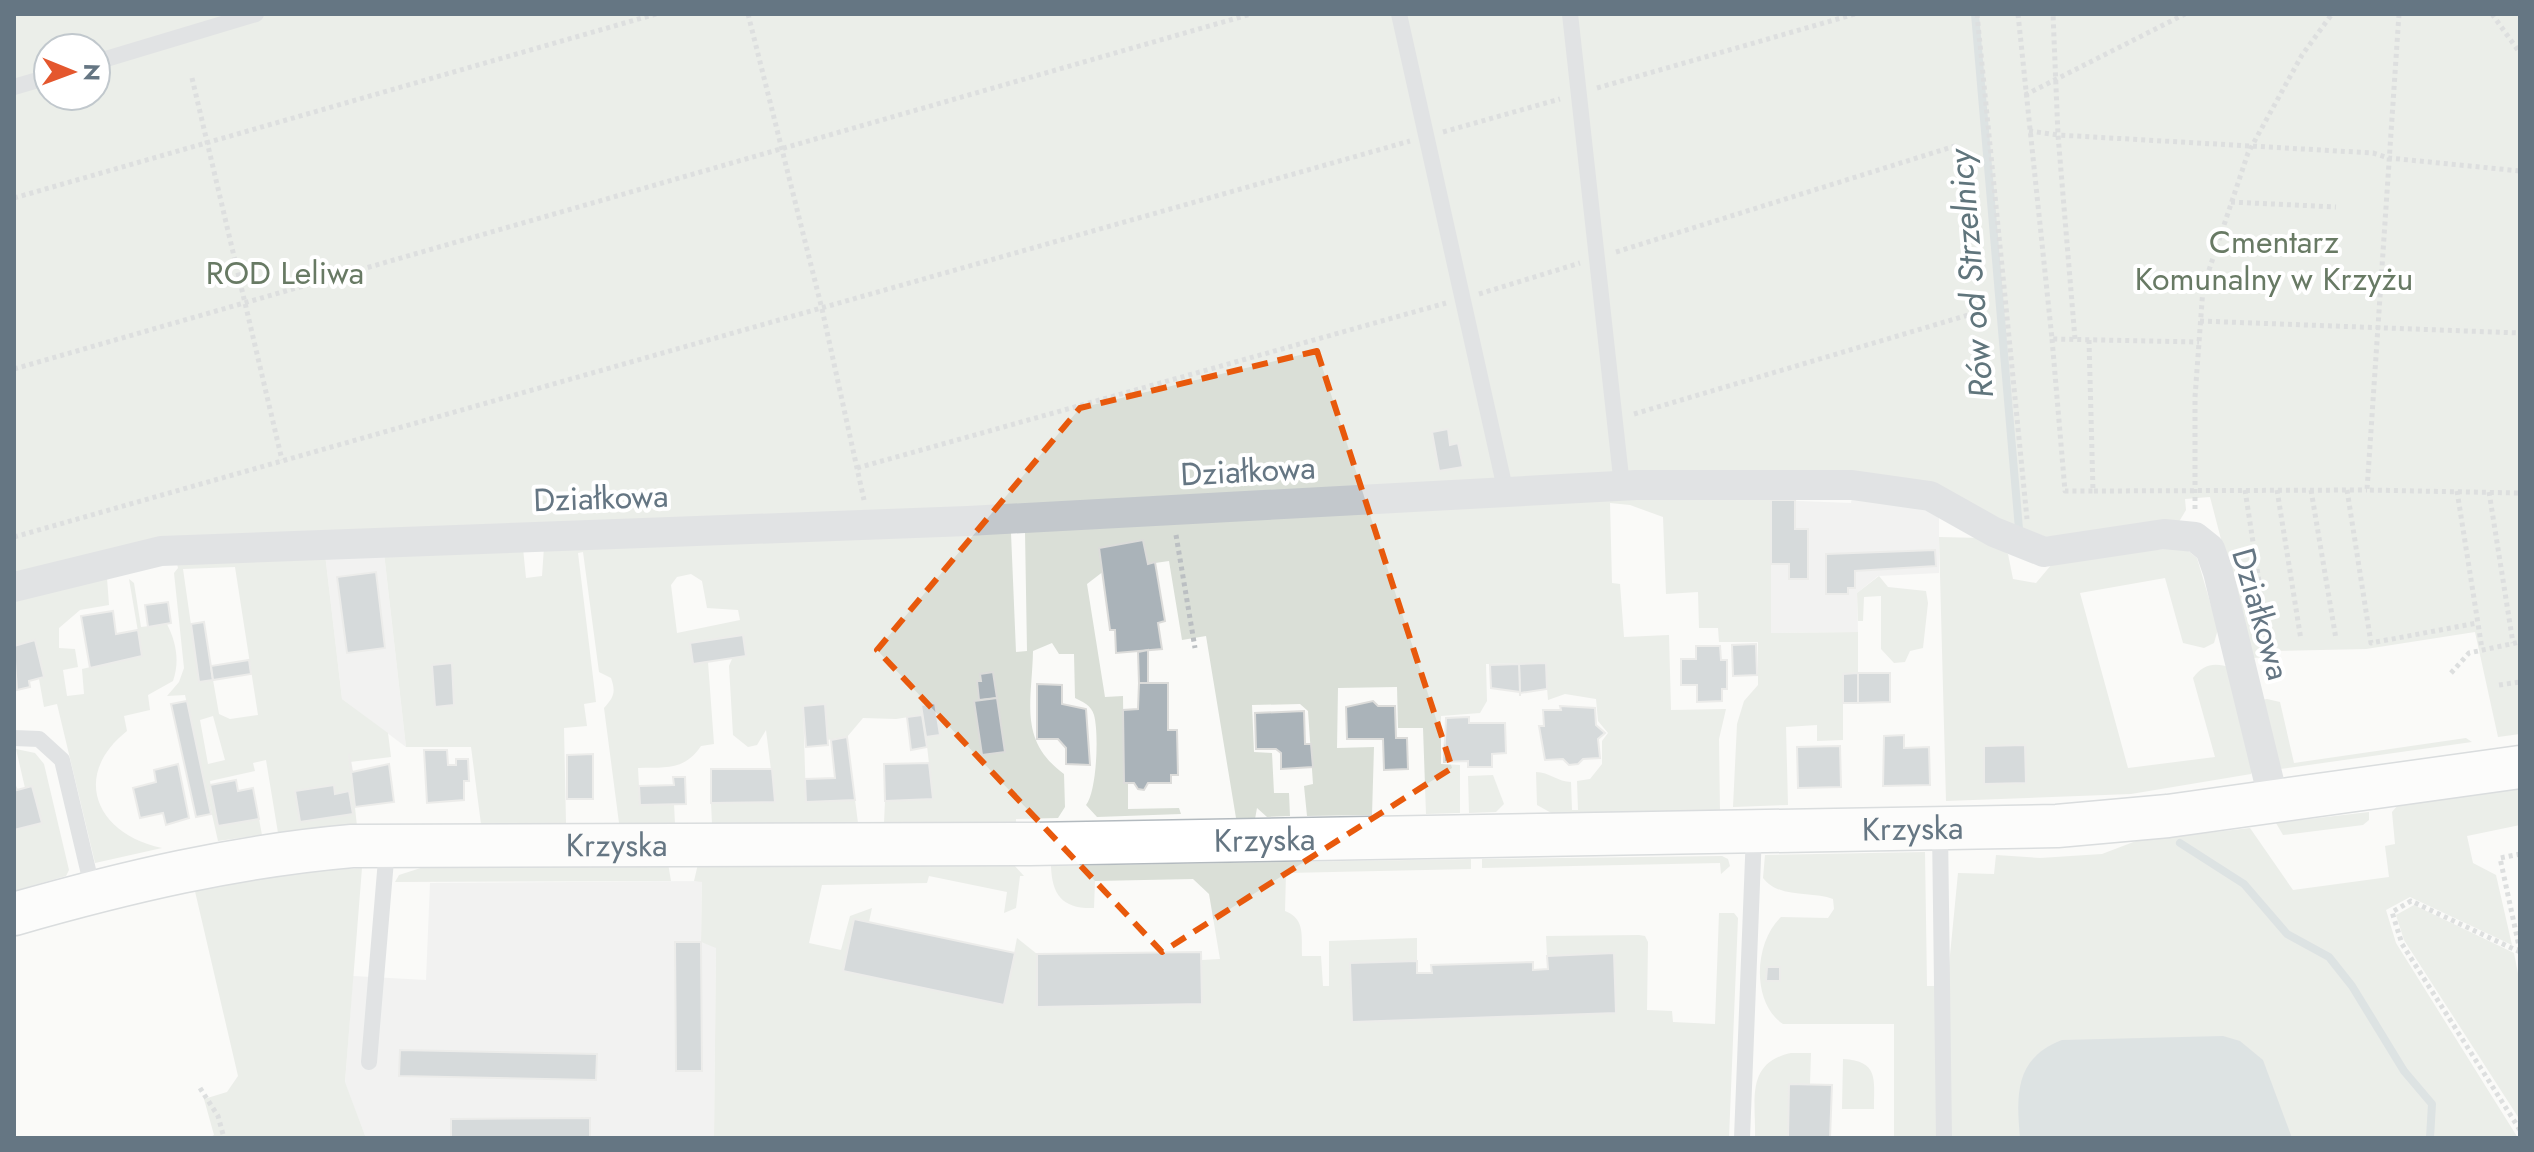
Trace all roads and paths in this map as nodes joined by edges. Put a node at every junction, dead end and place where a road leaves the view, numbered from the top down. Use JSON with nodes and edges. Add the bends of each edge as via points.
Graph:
{"nodes":[{"id":1,"x":256,"y":14,"type":"edge"},
{"id":2,"x":656,"y":14,"type":"edge"},
{"id":3,"x":748,"y":14,"type":"edge"},
{"id":4,"x":1251,"y":14,"type":"edge"},
{"id":5,"x":1399,"y":14,"type":"edge"},
{"id":6,"x":1570,"y":14,"type":"edge"},
{"id":7,"x":1855,"y":14,"type":"edge"},
{"id":8,"x":1977,"y":14,"type":"edge"},
{"id":9,"x":2018,"y":14,"type":"edge"},
{"id":10,"x":2053,"y":14,"type":"edge"},
{"id":11,"x":2185,"y":14,"type":"edge"},
{"id":12,"x":2332,"y":14,"type":"edge"},
{"id":13,"x":2399,"y":14,"type":"edge"},
{"id":14,"x":2492,"y":14,"type":"edge"},
{"id":15,"x":2520,"y":53,"type":"edge"},
{"id":16,"x":112,"y":57,"type":"edge"},
{"id":17,"x":192,"y":78,"type":"dead end"},
{"id":18,"x":2058,"y":79,"type":"junction"},
{"id":19,"x":1579,"y":94,"type":"junction"},
{"id":20,"x":2025,"y":95,"type":"junction"},
{"id":21,"x":2029,"y":131,"type":"junction"},
{"id":22,"x":2058,"y":135,"type":"junction"},
{"id":23,"x":1427,"y":136,"type":"junction"},
{"id":24,"x":208,"y":141,"type":"junction"},
{"id":25,"x":1955,"y":146,"type":"dead end"},
{"id":26,"x":2251,"y":147,"type":"junction"},
{"id":27,"x":782,"y":149,"type":"junction"},
{"id":28,"x":2389,"y":158,"type":"junction"},
{"id":29,"x":2520,"y":171,"type":"edge"},
{"id":30,"x":14,"y":198,"type":"edge"},
{"id":31,"x":2231,"y":202,"type":"junction"},
{"id":32,"x":2336,"y":207,"type":"dead end"},
{"id":33,"x":1597,"y":258,"type":"junction"},
{"id":34,"x":1463,"y":298,"type":"junction"},
{"id":35,"x":244,"y":303,"type":"junction"},
{"id":36,"x":822,"y":309,"type":"junction"},
{"id":37,"x":1975,"y":313,"type":"dead end"},
{"id":38,"x":2200,"y":321,"type":"junction"},
{"id":39,"x":2378,"y":326,"type":"junction"},
{"id":40,"x":2520,"y":333,"type":"edge"},
{"id":41,"x":2052,"y":339,"type":"junction"},
{"id":42,"x":2075,"y":339,"type":"junction"},
{"id":43,"x":2089,"y":340,"type":"junction"},
{"id":44,"x":2199,"y":342,"type":"junction"},
{"id":45,"x":14,"y":369,"type":"edge"},
{"id":46,"x":1615,"y":419,"type":"junction"},
{"id":47,"x":282,"y":460,"type":"junction"},
{"id":48,"x":857,"y":468,"type":"junction"},
{"id":49,"x":1622,"y":486,"type":"junction"},
{"id":50,"x":2195,"y":490,"type":"junction"},
{"id":51,"x":2245,"y":490,"type":"junction"},
{"id":52,"x":2277,"y":490,"type":"junction"},
{"id":53,"x":2311,"y":490,"type":"junction"},
{"id":54,"x":2347,"y":490,"type":"junction"},
{"id":55,"x":2367,"y":490,"type":"junction"},
{"id":56,"x":2093,"y":491,"type":"junction"},
{"id":57,"x":2457,"y":491,"type":"junction"},
{"id":58,"x":2489,"y":492,"type":"junction"},
{"id":59,"x":1506,"y":493,"type":"junction"},
{"id":60,"x":2520,"y":493,"type":"edge"},
{"id":61,"x":1172,"y":511,"type":"junction"},
{"id":62,"x":869,"y":525,"type":"junction"},
{"id":63,"x":14,"y":537,"type":"edge"},
{"id":64,"x":2195,"y":537,"type":"junction"},
{"id":65,"x":2030,"y":546,"type":"junction"},
{"id":66,"x":14,"y":587,"type":"edge"},
{"id":67,"x":2477,"y":623,"type":"junction"},
{"id":68,"x":2336,"y":639,"type":"dead end"},
{"id":69,"x":2268,"y":640,"type":"dead end"},
{"id":70,"x":2301,"y":640,"type":"dead end"},
{"id":71,"x":2516,"y":643,"type":"edge"},
{"id":72,"x":1195,"y":648,"type":"dead end"},
{"id":73,"x":2482,"y":649,"type":"junction"},
{"id":74,"x":2451,"y":673,"type":"dead end"},
{"id":75,"x":2520,"y":682,"type":"edge"},
{"id":76,"x":2499,"y":685,"type":"dead end"},
{"id":77,"x":14,"y":738,"type":"edge"},
{"id":78,"x":2520,"y":767,"type":"edge"},
{"id":79,"x":2274,"y":802,"type":"junction"},
{"id":80,"x":1940,"y":829,"type":"junction"},
{"id":81,"x":1754,"y":833,"type":"junction"},
{"id":82,"x":387,"y":846,"type":"junction"},
{"id":83,"x":2520,"y":854,"type":"edge"},
{"id":84,"x":93,"y":892,"type":"junction"},
{"id":85,"x":14,"y":914,"type":"edge"},
{"id":86,"x":2520,"y":952,"type":"edge"},
{"id":87,"x":369,"y":1062,"type":"dead end"},
{"id":88,"x":200,"y":1088,"type":"dead end"},
{"id":89,"x":2520,"y":1130,"type":"edge"},
{"id":90,"x":224,"y":1138,"type":"edge"},
{"id":91,"x":1742,"y":1138,"type":"edge"},
{"id":92,"x":1944,"y":1138,"type":"edge"}],
"edges":[{"from":1,"to":16,"type":"lane"},
{"from":2,"to":24,"type":"path"},
{"from":3,"to":27,"type":"path"},
{"from":4,"to":27,"type":"path"},
{"from":5,"to":23,"type":"lane"},
{"from":6,"to":19,"type":"lane"},
{"from":7,"to":19,"type":"path"},
{"from":8,"to":65,"type":"path"},
{"from":9,"to":20,"type":"path"},
{"from":10,"to":18,"type":"path"},
{"from":11,"to":18,"type":"path"},
{"from":12,"to":26,"type":"path","via":[[2302,55]]},
{"from":13,"to":28,"type":"path"},
{"from":14,"to":15,"type":"path"},
{"from":17,"to":24,"type":"path"},
{"from":18,"to":20,"type":"path"},
{"from":18,"to":22,"type":"path"},
{"from":19,"to":23,"type":"path"},
{"from":19,"to":33,"type":"lane"},
{"from":20,"to":21,"type":"path"},
{"from":21,"to":22,"type":"path"},
{"from":21,"to":41,"type":"path"},
{"from":22,"to":26,"type":"path"},
{"from":22,"to":42,"type":"path"},
{"from":23,"to":34,"type":"lane"},
{"from":23,"to":36,"type":"path"},
{"from":24,"to":30,"type":"path"},
{"from":24,"to":35,"type":"path"},
{"from":25,"to":33,"type":"path"},
{"from":26,"to":28,"type":"path"},
{"from":26,"to":31,"type":"path"},
{"from":27,"to":35,"type":"path"},
{"from":27,"to":36,"type":"path"},
{"from":28,"to":29,"type":"path"},
{"from":28,"to":39,"type":"path"},
{"from":31,"to":32,"type":"path"},
{"from":31,"to":38,"type":"path","via":[[2203,288]]},
{"from":33,"to":34,"type":"path"},
{"from":33,"to":46,"type":"lane"},
{"from":34,"to":48,"type":"path"},
{"from":34,"to":59,"type":"lane"},
{"from":35,"to":45,"type":"path"},
{"from":35,"to":47,"type":"path"},
{"from":36,"to":47,"type":"path"},
{"from":36,"to":48,"type":"path"},
{"from":37,"to":46,"type":"path"},
{"from":38,"to":39,"type":"path"},
{"from":38,"to":44,"type":"path"},
{"from":39,"to":40,"type":"path"},
{"from":39,"to":55,"type":"path"},
{"from":41,"to":42,"type":"path"},
{"from":41,"to":56,"type":"path","via":[[2065,491]]},
{"from":42,"to":43,"type":"path"},
{"from":43,"to":44,"type":"path"},
{"from":43,"to":56,"type":"path"},
{"from":44,"to":50,"type":"path"},
{"from":46,"to":49,"type":"lane"},
{"from":47,"to":63,"type":"path"},
{"from":48,"to":62,"type":"path"},
{"from":49,"to":59,"type":"street","name":"Działkowa"},
{"from":49,"to":65,"type":"street","name":"Działkowa","via":[[1852,485],[1930,496]]},
{"from":50,"to":51,"type":"path"},
{"from":50,"to":56,"type":"path"},
{"from":50,"to":64,"type":"path"},
{"from":51,"to":52,"type":"path"},
{"from":51,"to":69,"type":"path"},
{"from":52,"to":53,"type":"path"},
{"from":52,"to":70,"type":"path"},
{"from":53,"to":54,"type":"path"},
{"from":53,"to":68,"type":"path"},
{"from":54,"to":55,"type":"path"},
{"from":54,"to":67,"type":"path","via":[[2371,643]]},
{"from":55,"to":57,"type":"path"},
{"from":57,"to":58,"type":"path"},
{"from":57,"to":67,"type":"path"},
{"from":58,"to":60,"type":"path"},
{"from":58,"to":71,"type":"path"},
{"from":59,"to":61,"type":"street","name":"Działkowa"},
{"from":61,"to":62,"type":"street","name":"Działkowa"},
{"from":61,"to":72,"type":"path"},
{"from":62,"to":66,"type":"street","name":"Działkowa","via":[[161,551]]},
{"from":64,"to":65,"type":"street","name":"Działkowa","via":[[2164,534],[2044,552]]},
{"from":64,"to":79,"type":"street","name":"Działkowa","via":[[2210,549],[2218,572]]},
{"from":67,"to":73,"type":"path"},
{"from":71,"to":73,"type":"path"},
{"from":73,"to":74,"type":"path","via":[[2469,653]]},
{"from":75,"to":76,"type":"path"},
{"from":77,"to":84,"type":"lane","via":[[39,739],[62,760]]},
{"from":78,"to":79,"type":"street","name":"Krzyska"},
{"from":79,"to":80,"type":"street","name":"Krzyska","via":[[2124,821]]},
{"from":80,"to":81,"type":"street","name":"Krzyska"},
{"from":80,"to":92,"type":"lane"},
{"from":81,"to":82,"type":"street","name":"Krzyska","via":[[1030,844]]},
{"from":81,"to":91,"type":"lane"},
{"from":82,"to":84,"type":"street","name":"Krzyska","via":[[268,854]]},
{"from":82,"to":87,"type":"lane"},
{"from":83,"to":86,"type":"path","via":[[2500,858]]},
{"from":84,"to":85,"type":"street","name":"Krzyska"},
{"from":86,"to":89,"type":"path","via":[[2411,901],[2392,912],[2402,944]]},
{"from":88,"to":90,"type":"path","via":[[218,1116]]}]}
